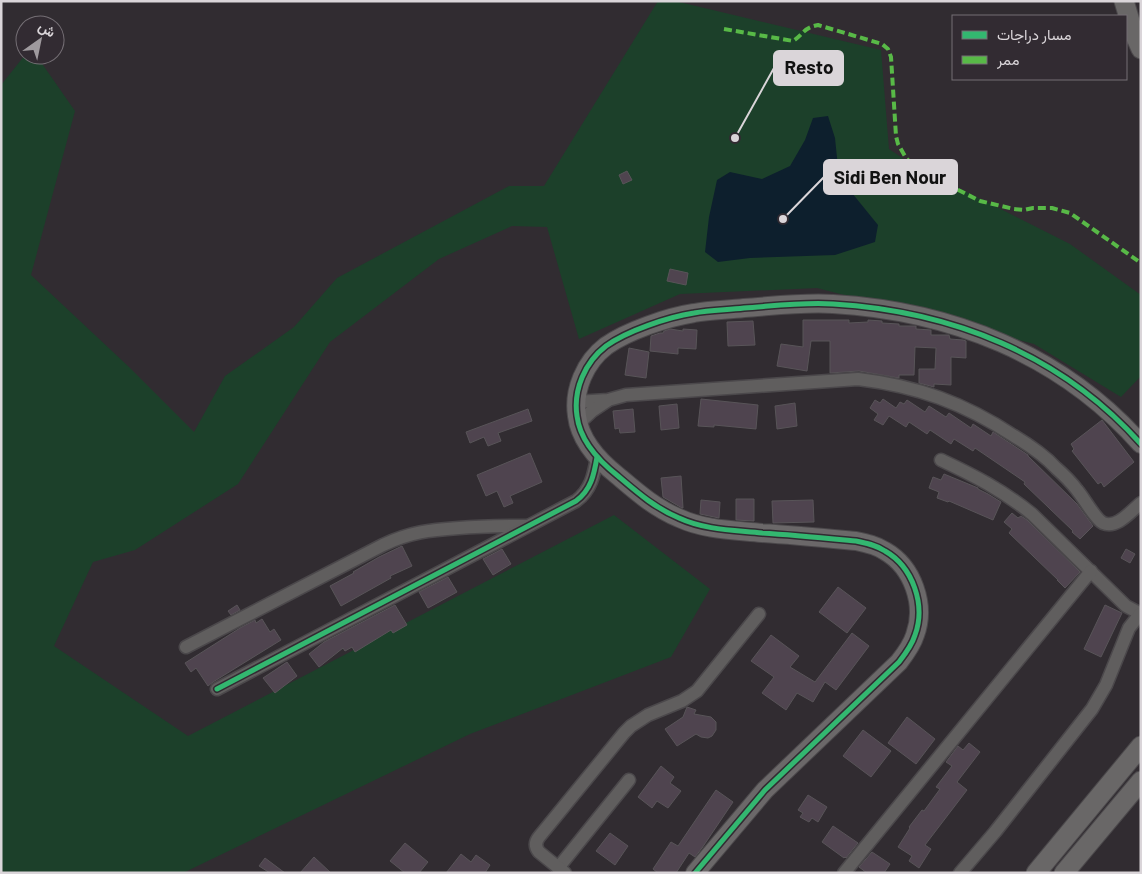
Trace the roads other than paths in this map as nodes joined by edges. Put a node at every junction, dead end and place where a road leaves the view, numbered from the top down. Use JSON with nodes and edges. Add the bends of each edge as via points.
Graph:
{"nodes":[{"id":1,"x":1127,"y":5,"type":"edge"},
{"id":2,"x":1141,"y":49,"type":"edge"},
{"id":3,"x":608,"y":400,"type":"junction"},
{"id":4,"x":576,"y":402,"type":"junction"},
{"id":5,"x":578,"y":424,"type":"junction"},
{"id":6,"x":1141,"y":444,"type":"edge"},
{"id":7,"x":597,"y":457,"type":"junction"},
{"id":8,"x":941,"y":460,"type":"dead end"},
{"id":9,"x":1141,"y":502,"type":"edge"},
{"id":10,"x":529,"y":526,"type":"junction"},
{"id":11,"x":1091,"y":571,"type":"junction"},
{"id":12,"x":759,"y":614,"type":"dead end"},
{"id":13,"x":1140,"y":614,"type":"edge"},
{"id":14,"x":186,"y":647,"type":"dead end"},
{"id":15,"x":217,"y":689,"type":"dead end"},
{"id":16,"x":1141,"y":746,"type":"edge"},
{"id":17,"x":629,"y":780,"type":"dead end"},
{"id":18,"x":1141,"y":781,"type":"edge"},
{"id":19,"x":562,"y":870,"type":"edge"},
{"id":20,"x":695,"y":873,"type":"edge"},
{"id":21,"x":844,"y":873,"type":"edge"},
{"id":22,"x":960,"y":873,"type":"edge"},
{"id":23,"x":1036,"y":873,"type":"edge"},
{"id":24,"x":1064,"y":873,"type":"edge"}],
"edges":[{"from":1,"to":2,"type":"main road"},
{"from":3,"to":4,"type":"street"},
{"from":3,"to":5,"type":"street"},
{"from":3,"to":9,"type":"street","via":[[626,395],[858,379],[880,382],[943,399],[1004,430],[1053,465],[1102,522],[1116,523]]},
{"from":4,"to":5,"type":"street"},
{"from":4,"to":6,"type":"street","via":[[581,380],[596,356],[619,339],[656,323],[695,312],[832,304],[918,315],[994,339],[1065,377]]},
{"from":5,"to":7,"type":"street"},
{"from":7,"to":10,"type":"street","via":[[591,483],[581,498]]},
{"from":7,"to":20,"type":"street","via":[[652,504],[694,524],[871,544],[886,551],[908,573],[919,603],[916,635],[899,662],[765,790]]},
{"from":8,"to":11,"type":"street","via":[[990,484],[1019,503]]},
{"from":10,"to":14,"type":"street","via":[[484,526],[406,535]]},
{"from":10,"to":15,"type":"street"},
{"from":11,"to":13,"type":"street","via":[[1126,606]]},
{"from":11,"to":21,"type":"street"},
{"from":12,"to":19,"type":"street","via":[[697,690],[682,701],[648,715],[624,733],[539,837],[536,843],[539,852]]},
{"from":13,"to":22,"type":"street","via":[[1129,628],[1106,685],[1092,709]]},
{"from":16,"to":23,"type":"main road"},
{"from":17,"to":19,"type":"street"},
{"from":18,"to":24,"type":"main road"}]}
